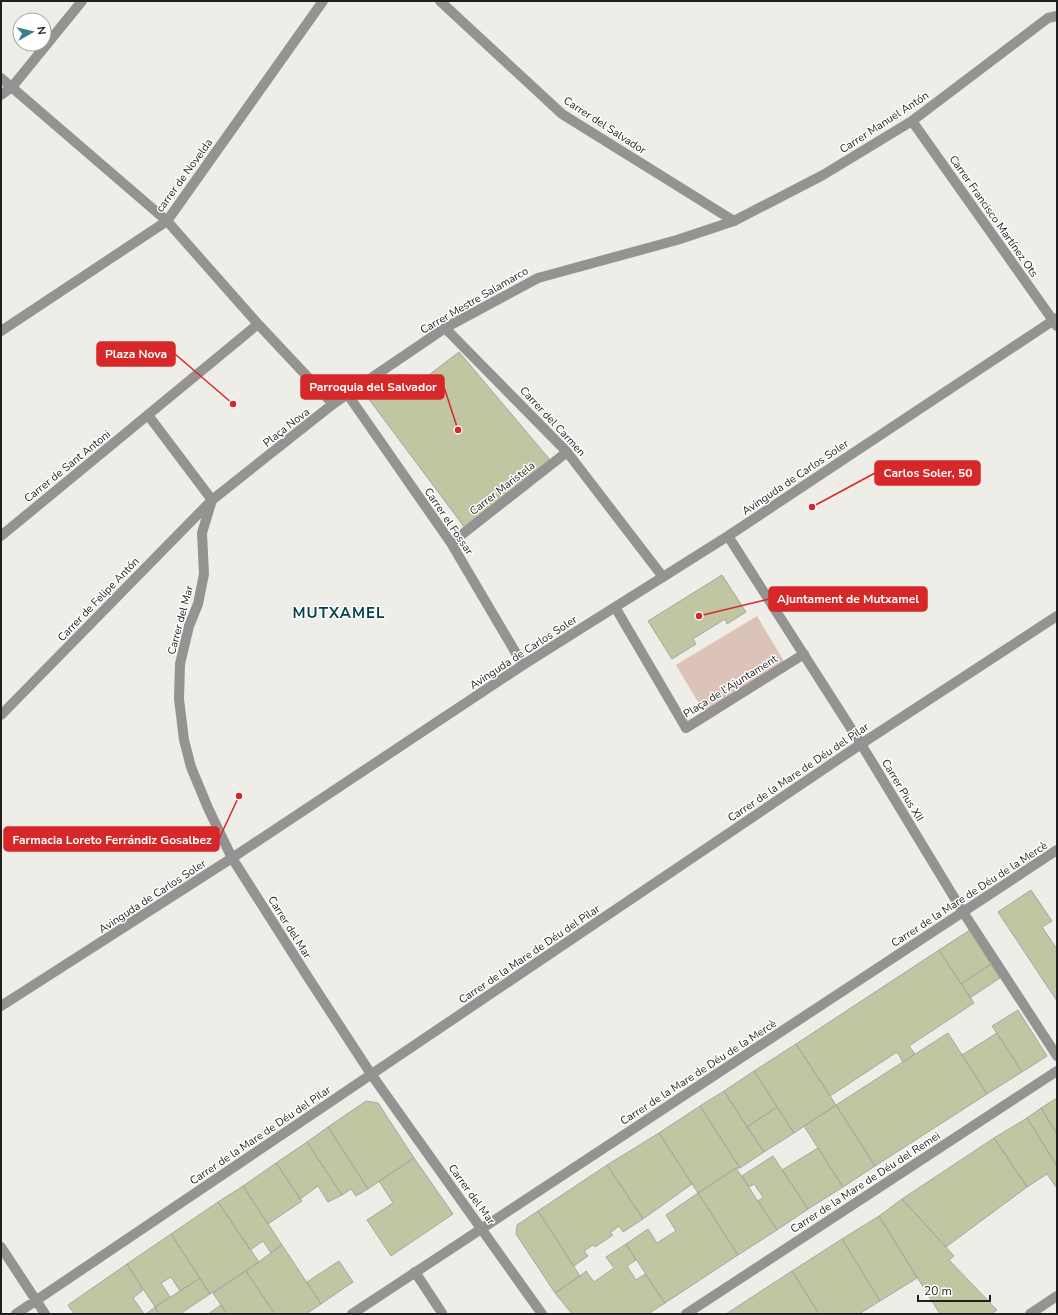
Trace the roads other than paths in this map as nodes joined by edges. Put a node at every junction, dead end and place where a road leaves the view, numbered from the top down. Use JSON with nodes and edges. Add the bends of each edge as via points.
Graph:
{"nodes":[{"id":1,"x":82,"y":1,"type":"edge"},
{"id":2,"x":323,"y":1,"type":"edge"},
{"id":3,"x":440,"y":1,"type":"edge"},
{"id":4,"x":1057,"y":16,"type":"edge"},
{"id":5,"x":1,"y":78,"type":"edge"},
{"id":6,"x":12,"y":87,"type":"junction"},
{"id":7,"x":1,"y":95,"type":"edge"},
{"id":8,"x":912,"y":121,"type":"junction"},
{"id":9,"x":167,"y":221,"type":"junction"},
{"id":10,"x":734,"y":221,"type":"junction"},
{"id":11,"x":1056,"y":321,"type":"edge"},
{"id":12,"x":258,"y":324,"type":"junction"},
{"id":13,"x":445,"y":328,"type":"junction"},
{"id":14,"x":1,"y":330,"type":"edge"},
{"id":15,"x":348,"y":395,"type":"junction"},
{"id":16,"x":333,"y":404,"type":"junction"},
{"id":17,"x":148,"y":415,"type":"junction"},
{"id":18,"x":568,"y":452,"type":"junction"},
{"id":19,"x":212,"y":500,"type":"junction"},
{"id":20,"x":1,"y":536,"type":"edge"},
{"id":21,"x":728,"y":536,"type":"junction"},
{"id":22,"x":451,"y":543,"type":"junction"},
{"id":23,"x":663,"y":577,"type":"junction"},
{"id":24,"x":615,"y":607,"type":"junction"},
{"id":25,"x":1057,"y":616,"type":"edge"},
{"id":26,"x":804,"y":654,"type":"junction"},
{"id":27,"x":523,"y":665,"type":"junction"},
{"id":28,"x":1,"y":715,"type":"edge"},
{"id":29,"x":861,"y":744,"type":"junction"},
{"id":30,"x":1057,"y":850,"type":"edge"},
{"id":31,"x":232,"y":858,"type":"junction"},
{"id":32,"x":963,"y":912,"type":"junction"},
{"id":33,"x":1,"y":1006,"type":"edge"},
{"id":34,"x":1057,"y":1056,"type":"edge"},
{"id":35,"x":1057,"y":1070,"type":"edge"},
{"id":36,"x":371,"y":1074,"type":"junction"},
{"id":37,"x":482,"y":1228,"type":"junction"},
{"id":38,"x":1,"y":1247,"type":"edge"},
{"id":39,"x":415,"y":1272,"type":"junction"},
{"id":40,"x":1057,"y":1296,"type":"edge"},
{"id":41,"x":36,"y":1301,"type":"junction"},
{"id":42,"x":442,"y":1313,"type":"dead end"},
{"id":43,"x":16,"y":1314,"type":"edge"},
{"id":44,"x":45,"y":1314,"type":"edge"},
{"id":45,"x":352,"y":1314,"type":"edge"},
{"id":46,"x":542,"y":1314,"type":"edge"},
{"id":47,"x":686,"y":1314,"type":"edge"},
{"id":48,"x":1030,"y":1314,"type":"edge"}],
"edges":[{"from":1,"to":6,"type":"street"},
{"from":2,"to":9,"type":"street","name":"carrer de Novelda"},
{"from":3,"to":10,"type":"street","name":"Carrer del Salvador","via":[[562,114]]},
{"from":4,"to":8,"type":"street","name":"Carrer Manuel Antón","via":[[1048,18]]},
{"from":5,"to":6,"type":"street"},
{"from":6,"to":7,"type":"street"},
{"from":6,"to":9,"type":"street"},
{"from":8,"to":10,"type":"street","name":"Carrer Manuel Antón","via":[[823,175]]},
{"from":8,"to":11,"type":"street","name":"Carrer Francisco Martínez Ots"},
{"from":9,"to":12,"type":"street"},
{"from":9,"to":14,"type":"street","name":"carrer de Novelda"},
{"from":10,"to":13,"type":"street","name":"Carrer Mestre Salamarco","via":[[677,240],[538,278]]},
{"from":11,"to":21,"type":"street","name":"Avinguda de Carlos Soler"},
{"from":12,"to":16,"type":"street"},
{"from":12,"to":17,"type":"street"},
{"from":13,"to":15,"type":"street","name":"Carrer Mestre Salamarco"},
{"from":13,"to":18,"type":"street","name":"Carrer del Carmen"},
{"from":15,"to":16,"type":"street","name":"Carrer Mestre Salamarco"},
{"from":15,"to":22,"type":"street","name":"Carrer el Fossar"},
{"from":16,"to":19,"type":"street","name":"Plaça Nova"},
{"from":17,"to":19,"type":"street"},
{"from":17,"to":20,"type":"street","name":"Carrer de Sant Antoni"},
{"from":18,"to":22,"type":"street","name":"Carrer Maristela"},
{"from":18,"to":23,"type":"street","name":"Carrer del Carmen"},
{"from":19,"to":28,"type":"street","name":"Carrer de Felipe Antón"},
{"from":19,"to":31,"type":"street","name":"Carrer del Mar","via":[[202,533],[204,574],[180,664],[179,699],[190,767]]},
{"from":21,"to":23,"type":"street","name":"Avinguda de Carlos Soler"},
{"from":21,"to":26,"type":"street","name":"Carrer Pius XII"},
{"from":22,"to":27,"type":"street","name":"Carrer el Fossar"},
{"from":23,"to":24,"type":"street","name":"Avinguda de Carlos Soler"},
{"from":24,"to":26,"type":"street","name":"Plaça de l'Ajuntament","via":[[686,728]]},
{"from":24,"to":27,"type":"street","name":"Avinguda de Carlos Soler"},
{"from":25,"to":29,"type":"street","name":"Carrer de la Mare de Déu del Pilar"},
{"from":26,"to":29,"type":"street","name":"Carrer Pius XII"},
{"from":27,"to":31,"type":"street","name":"Avinguda de Carlos Soler"},
{"from":29,"to":32,"type":"street","name":"Carrer Pius XII"},
{"from":29,"to":36,"type":"street","name":"Carrer de la Mare de Déu del Pilar"},
{"from":30,"to":32,"type":"street","name":"Carrer de la Mare de Déu de la Mercè"},
{"from":31,"to":33,"type":"street","name":"Avinguda de Carlos Soler"},
{"from":31,"to":36,"type":"street","name":"Carrer del Mar"},
{"from":32,"to":34,"type":"street","name":"Carrer Pius XII"},
{"from":32,"to":37,"type":"street","name":"Carrer de la Mare de Déu de la Mercè"},
{"from":35,"to":47,"type":"street","name":"Carrer de la Mare de Déu del Remei"},
{"from":36,"to":37,"type":"street","name":"Carrer del Mar"},
{"from":36,"to":41,"type":"street","name":"Carrer de la Mare de Déu del Pilar"},
{"from":37,"to":39,"type":"street","name":"Carrer de la Mare de Déu de la Mercè"},
{"from":37,"to":46,"type":"street","name":"Carrer del Mar"},
{"from":38,"to":41,"type":"street"},
{"from":39,"to":42,"type":"street"},
{"from":39,"to":45,"type":"street","name":"Carrer de la Mare de Déu de la Mercè"},
{"from":40,"to":48,"type":"street"},
{"from":41,"to":43,"type":"street","name":"Carrer de la Mare de Déu del Pilar"},
{"from":41,"to":44,"type":"street"}]}
